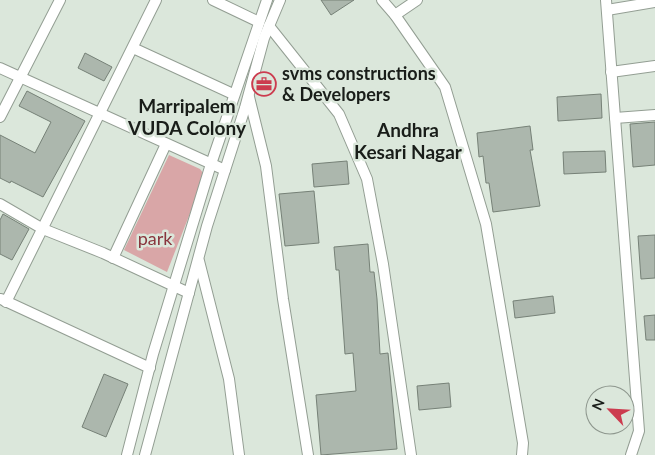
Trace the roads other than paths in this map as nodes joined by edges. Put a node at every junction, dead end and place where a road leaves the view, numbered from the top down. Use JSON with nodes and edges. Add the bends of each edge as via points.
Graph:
{"nodes":[{"id":1,"x":60,"y":0,"type":"edge"},
{"id":2,"x":156,"y":0,"type":"edge"},
{"id":3,"x":213,"y":0,"type":"edge"},
{"id":4,"x":266,"y":0,"type":"edge"},
{"id":5,"x":280,"y":0,"type":"edge"},
{"id":6,"x":382,"y":0,"type":"edge"},
{"id":7,"x":418,"y":0,"type":"edge"},
{"id":8,"x":655,"y":2,"type":"edge"},
{"id":9,"x":607,"y":5,"type":"edge"},
{"id":10,"x":395,"y":15,"type":"junction"},
{"id":11,"x":259,"y":22,"type":"junction"},
{"id":12,"x":269,"y":26,"type":"junction"},
{"id":13,"x":133,"y":48,"type":"junction"},
{"id":14,"x":655,"y":66,"type":"edge"},
{"id":15,"x":0,"y":68,"type":"edge"},
{"id":16,"x":611,"y":72,"type":"junction"},
{"id":17,"x":21,"y":78,"type":"junction"},
{"id":18,"x":233,"y":94,"type":"junction"},
{"id":19,"x":248,"y":96,"type":"junction"},
{"id":20,"x":101,"y":114,"type":"junction"},
{"id":21,"x":655,"y":115,"type":"edge"},
{"id":22,"x":0,"y":117,"type":"edge"},
{"id":23,"x":615,"y":118,"type":"junction"},
{"id":24,"x":166,"y":144,"type":"junction"},
{"id":25,"x":211,"y":164,"type":"junction"},
{"id":26,"x":225,"y":170,"type":"junction"},
{"id":27,"x":0,"y":204,"type":"edge"},
{"id":28,"x":43,"y":229,"type":"junction"},
{"id":29,"x":113,"y":258,"type":"junction"},
{"id":30,"x":199,"y":261,"type":"junction"},
{"id":31,"x":175,"y":287,"type":"junction"},
{"id":32,"x":189,"y":293,"type":"junction"},
{"id":33,"x":3,"y":300,"type":"edge"},
{"id":34,"x":150,"y":368,"type":"junction"},
{"id":35,"x":127,"y":455,"type":"edge"},
{"id":36,"x":146,"y":455,"type":"edge"},
{"id":37,"x":239,"y":455,"type":"edge"},
{"id":38,"x":308,"y":455,"type":"edge"},
{"id":39,"x":411,"y":455,"type":"edge"},
{"id":40,"x":522,"y":455,"type":"edge"},
{"id":41,"x":631,"y":455,"type":"edge"}],
"edges":[{"from":1,"to":17,"type":"street"},
{"from":2,"to":13,"type":"street"},
{"from":3,"to":11,"type":"street"},
{"from":4,"to":11,"type":"street"},
{"from":5,"to":12,"type":"street"},
{"from":6,"to":10,"type":"street"},
{"from":7,"to":10,"type":"street"},
{"from":8,"to":9,"type":"street"},
{"from":9,"to":16,"type":"street"},
{"from":10,"to":40,"type":"street","via":[[445,87],[486,224]]},
{"from":11,"to":18,"type":"street"},
{"from":12,"to":19,"type":"street"},
{"from":12,"to":39,"type":"street","via":[[339,114],[366,179],[383,264]]},
{"from":13,"to":18,"type":"street"},
{"from":13,"to":20,"type":"street"},
{"from":14,"to":16,"type":"street"},
{"from":15,"to":17,"type":"street"},
{"from":16,"to":23,"type":"street"},
{"from":17,"to":20,"type":"street"},
{"from":17,"to":22,"type":"street"},
{"from":18,"to":25,"type":"street"},
{"from":19,"to":26,"type":"street"},
{"from":19,"to":38,"type":"street","via":[[266,166]]},
{"from":20,"to":24,"type":"street"},
{"from":20,"to":28,"type":"street"},
{"from":21,"to":23,"type":"street"},
{"from":23,"to":41,"type":"street","via":[[639,431]]},
{"from":24,"to":25,"type":"street"},
{"from":24,"to":29,"type":"street"},
{"from":25,"to":26,"type":"street"},
{"from":25,"to":31,"type":"street"},
{"from":26,"to":30,"type":"street"},
{"from":27,"to":28,"type":"street"},
{"from":28,"to":29,"type":"street"},
{"from":28,"to":33,"type":"street"},
{"from":29,"to":31,"type":"street"},
{"from":30,"to":32,"type":"street"},
{"from":30,"to":37,"type":"street","via":[[229,379]]},
{"from":31,"to":32,"type":"street"},
{"from":31,"to":34,"type":"street"},
{"from":32,"to":36,"type":"street"},
{"from":33,"to":34,"type":"street"},
{"from":34,"to":35,"type":"street"}]}
